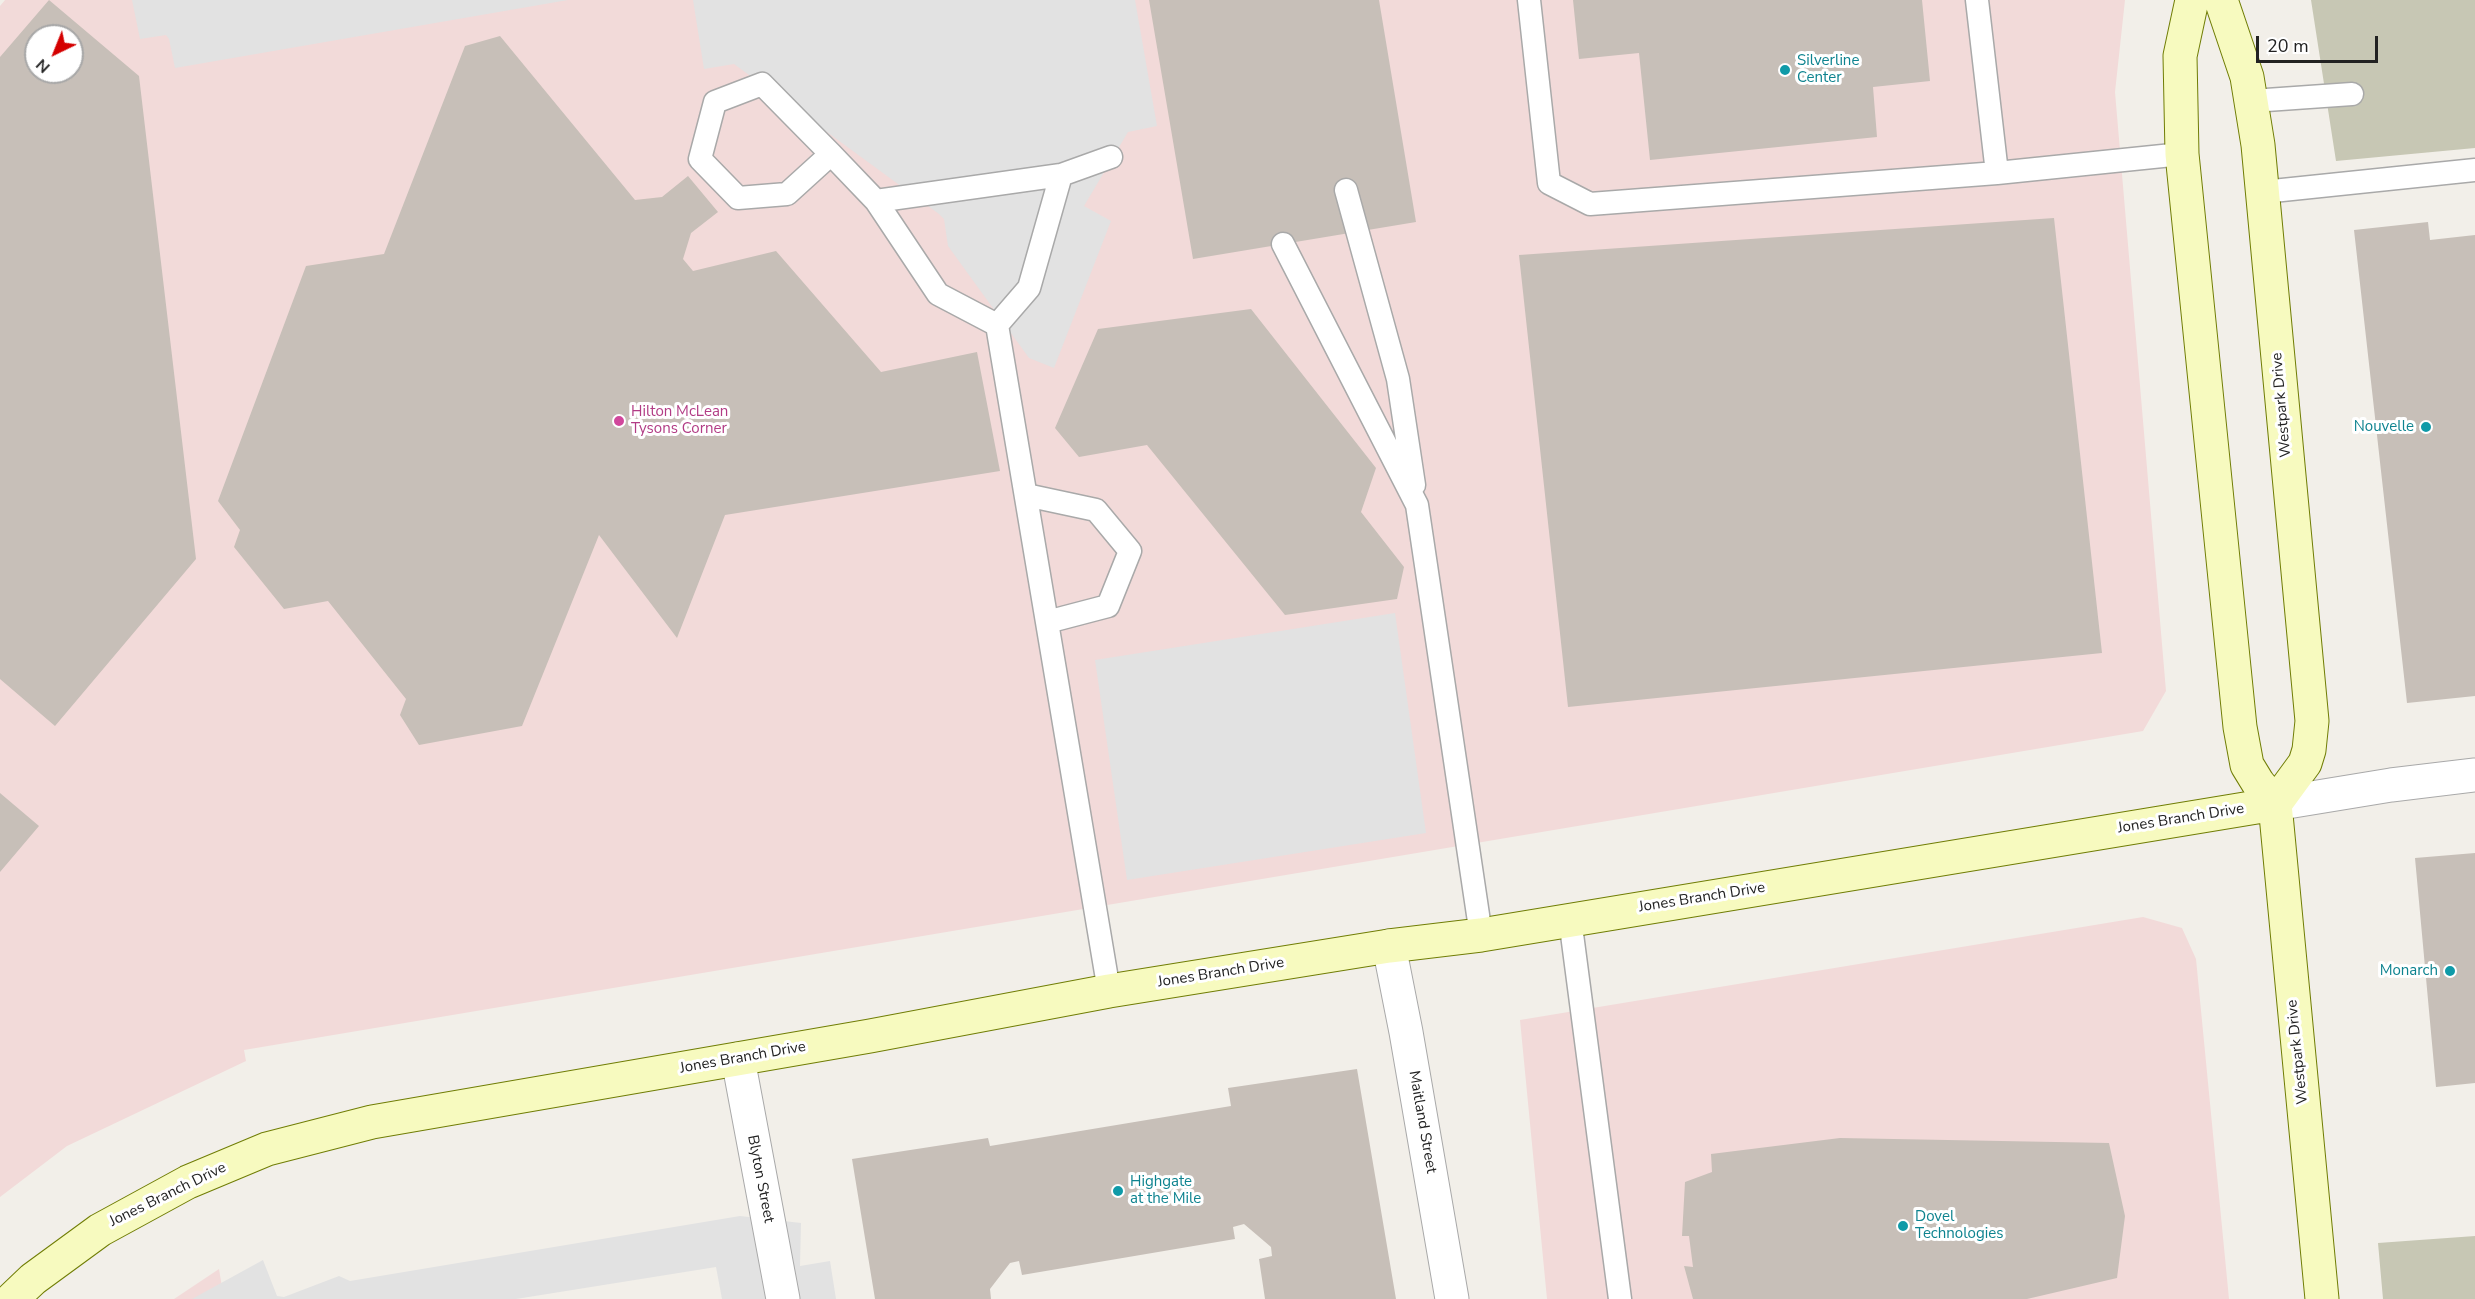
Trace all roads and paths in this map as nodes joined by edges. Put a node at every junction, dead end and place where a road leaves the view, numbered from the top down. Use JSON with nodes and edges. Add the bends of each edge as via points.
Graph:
{"nodes":[{"id":1,"x":1529,"y":0,"type":"edge"},
{"id":2,"x":1977,"y":0,"type":"edge"},
{"id":3,"x":2192,"y":0,"type":"edge"},
{"id":4,"x":2221,"y":0,"type":"edge"},
{"id":5,"x":2352,"y":94,"type":"dead end"},
{"id":6,"x":2252,"y":101,"type":"junction"},
{"id":7,"x":831,"y":154,"type":"junction"},
{"id":8,"x":2182,"y":154,"type":"junction"},
{"id":9,"x":1112,"y":157,"type":"dead end"},
{"id":10,"x":2475,"y":170,"type":"edge"},
{"id":11,"x":1997,"y":172,"type":"junction"},
{"id":12,"x":1060,"y":175,"type":"junction"},
{"id":13,"x":1346,"y":190,"type":"dead end"},
{"id":14,"x":2263,"y":192,"type":"junction"},
{"id":15,"x":876,"y":201,"type":"junction"},
{"id":16,"x":1283,"y":244,"type":"dead end"},
{"id":17,"x":997,"y":325,"type":"junction"},
{"id":18,"x":1026,"y":495,"type":"junction"},
{"id":19,"x":1417,"y":505,"type":"junction"},
{"id":20,"x":1047,"y":622,"type":"junction"},
{"id":21,"x":2475,"y":775,"type":"edge"},
{"id":22,"x":2275,"y":804,"type":"junction"},
{"id":23,"x":1570,"y":919,"type":"junction"},
{"id":24,"x":1481,"y":935,"type":"junction"},
{"id":25,"x":1389,"y":946,"type":"junction"},
{"id":26,"x":1109,"y":991,"type":"junction"},
{"id":27,"x":738,"y":1059,"type":"junction"},
{"id":28,"x":12,"y":1299,"type":"edge"},
{"id":29,"x":783,"y":1299,"type":"edge"},
{"id":30,"x":1452,"y":1299,"type":"edge"},
{"id":31,"x":1620,"y":1299,"type":"edge"},
{"id":32,"x":2322,"y":1299,"type":"edge"}],
"edges":[{"from":1,"to":11,"type":"lane","via":[[1549,183],[1590,204]]},
{"from":2,"to":11,"type":"lane"},
{"from":3,"to":8,"type":"street","via":[[2180,56]]},
{"from":4,"to":6,"type":"street","name":"Westpark Drive"},
{"from":5,"to":6,"type":"lane"},
{"from":6,"to":14,"type":"street","name":"Westpark Drive"},
{"from":7,"to":7,"type":"lane","via":[[787,194],[738,198],[700,159],[715,102],[762,84]]},
{"from":7,"to":15,"type":"lane"},
{"from":8,"to":11,"type":"lane"},
{"from":8,"to":22,"type":"street","via":[[2240,727],[2247,765]]},
{"from":9,"to":12,"type":"lane"},
{"from":10,"to":14,"type":"lane"},
{"from":12,"to":15,"type":"lane"},
{"from":12,"to":17,"type":"lane","via":[[1029,288]]},
{"from":13,"to":19,"type":"lane","via":[[1398,379]]},
{"from":14,"to":22,"type":"street","name":"Westpark Drive","via":[[2312,721],[2304,763]]},
{"from":15,"to":17,"type":"lane","via":[[938,294]]},
{"from":16,"to":19,"type":"lane"},
{"from":17,"to":18,"type":"lane"},
{"from":18,"to":20,"type":"lane"},
{"from":18,"to":20,"type":"lane","via":[[1096,510],[1130,551],[1108,606]]},
{"from":19,"to":24,"type":"lane"},
{"from":20,"to":26,"type":"lane"},
{"from":21,"to":22,"type":"street","name":"Jones Branch Drive"},
{"from":22,"to":23,"type":"street","name":"Jones Branch Drive"},
{"from":22,"to":32,"type":"street","name":"Westpark Drive"},
{"from":23,"to":24,"type":"street","name":"Jones Branch Drive"},
{"from":23,"to":31,"type":"lane"},
{"from":24,"to":25,"type":"street","name":"Jones Branch Drive"},
{"from":25,"to":26,"type":"street","name":"Jones Branch Drive"},
{"from":25,"to":30,"type":"street","name":"Maitland Street"},
{"from":26,"to":27,"type":"street","name":"Jones Branch Drive"},
{"from":27,"to":28,"type":"street","name":"Jones Branch Drive","via":[[372,1122],[267,1149],[188,1182],[100,1230]]},
{"from":27,"to":29,"type":"street","name":"Blyton Street"}]}
